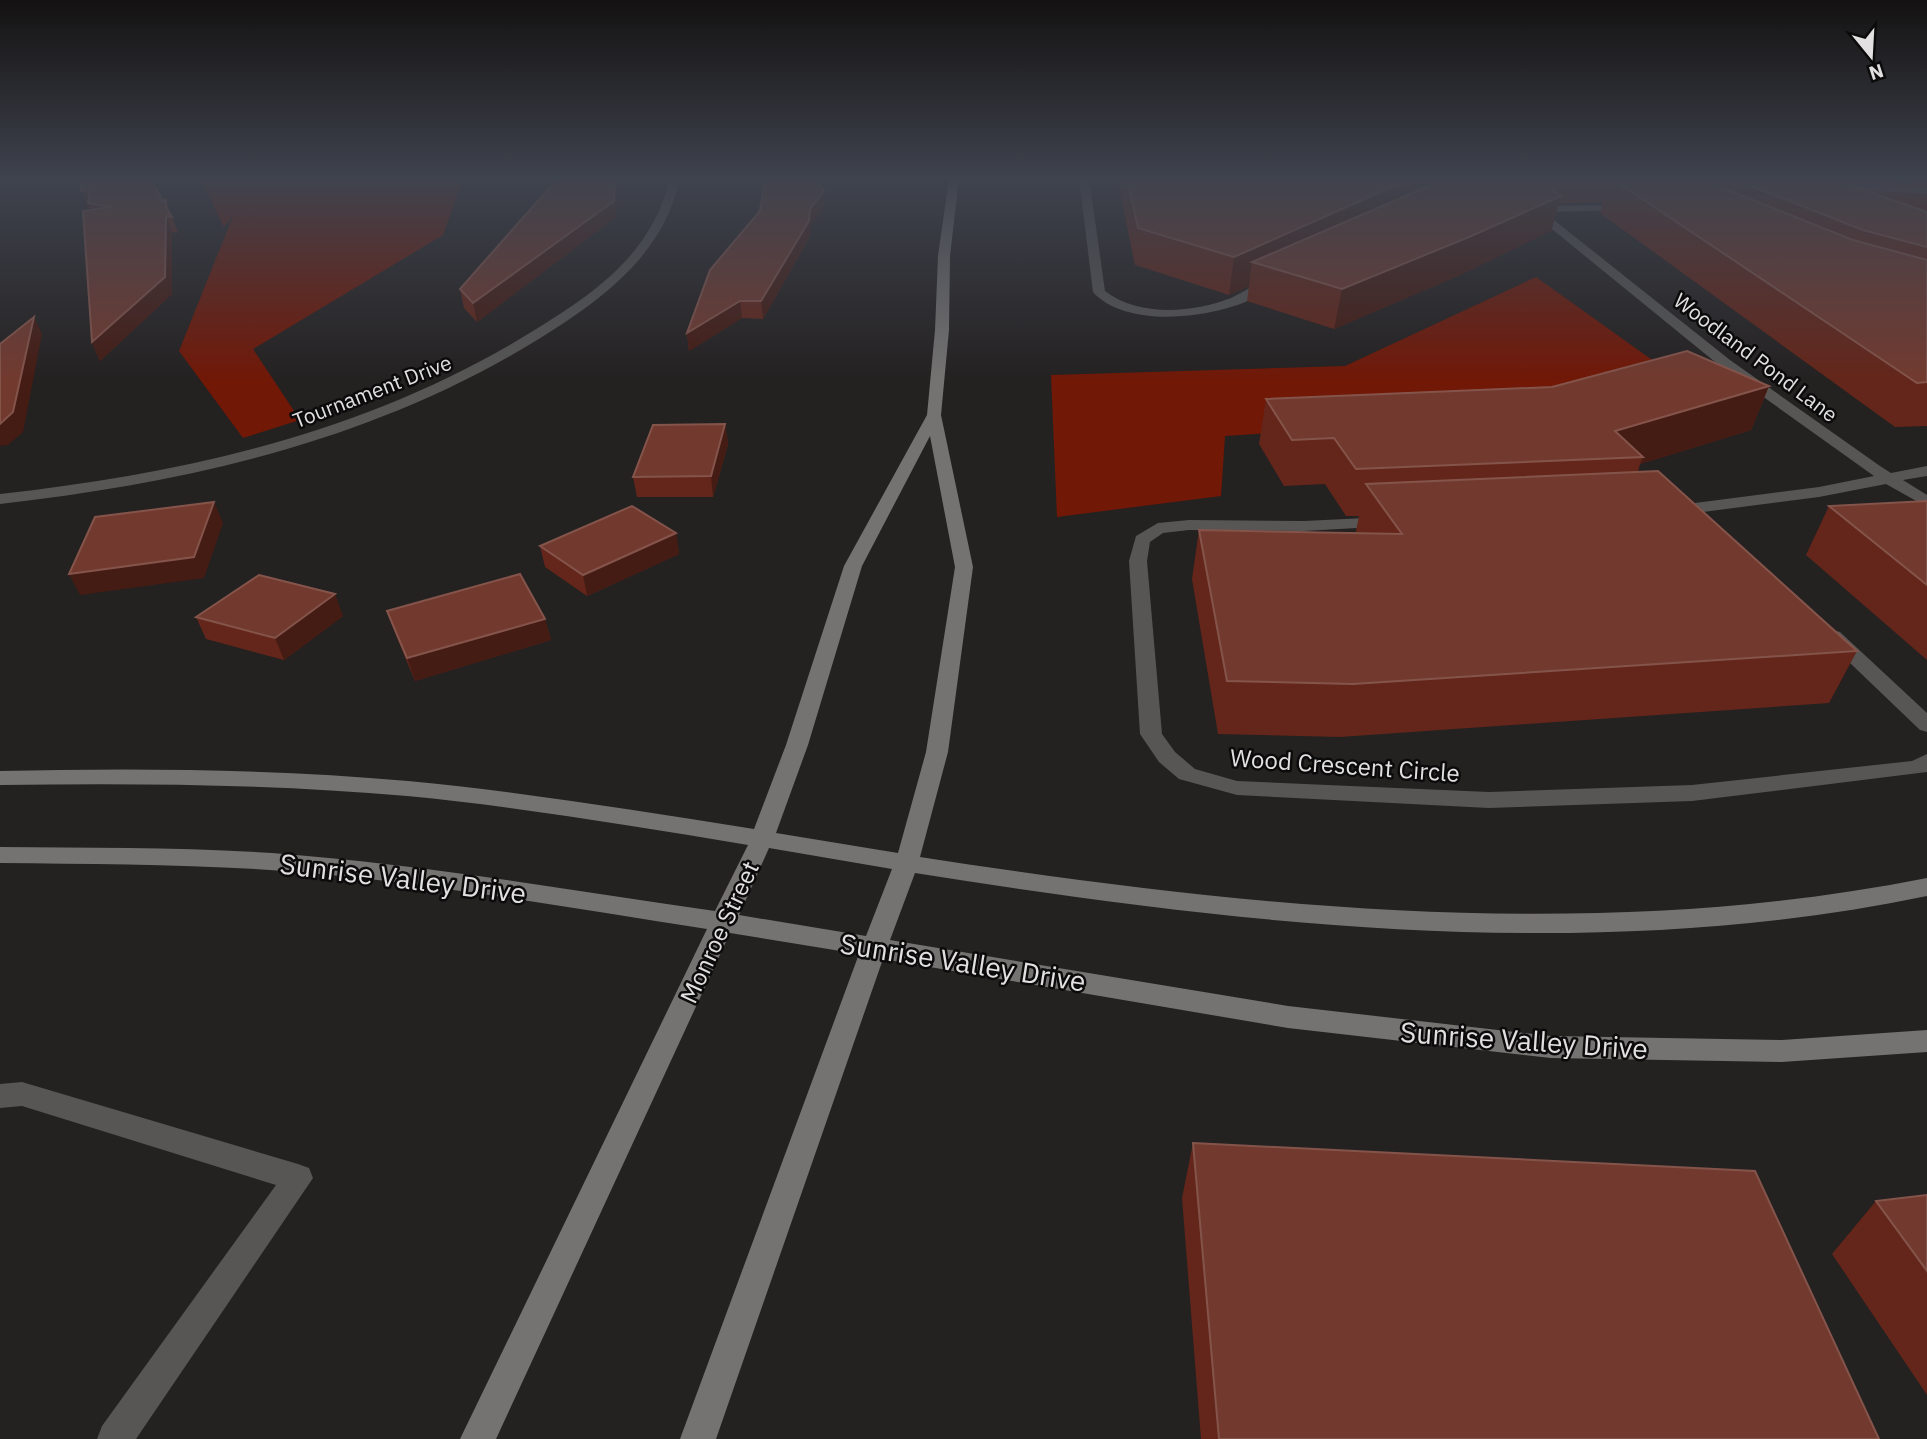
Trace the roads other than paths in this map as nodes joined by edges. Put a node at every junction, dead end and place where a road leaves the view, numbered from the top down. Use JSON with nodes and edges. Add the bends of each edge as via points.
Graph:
{"nodes":[{"id":1,"x":645,"y":245,"type":"edge"},
{"id":2,"x":945,"y":245,"type":"edge"},
{"id":3,"x":1092,"y":245,"type":"edge"},
{"id":4,"x":1574,"y":245,"type":"edge"},
{"id":5,"x":1283,"y":278,"type":"edge"},
{"id":6,"x":934,"y":415,"type":"junction"},
{"id":7,"x":1927,"y":471,"type":"edge"},
{"id":8,"x":1889,"y":480,"type":"junction"},
{"id":9,"x":0,"y":499,"type":"edge"},
{"id":10,"x":1927,"y":502,"type":"edge"},
{"id":11,"x":1695,"y":508,"type":"junction"},
{"id":12,"x":1671,"y":509,"type":"edge"},
{"id":13,"x":1401,"y":522,"type":"edge"},
{"id":14,"x":1715,"y":526,"type":"edge"},
{"id":15,"x":1824,"y":626,"type":"edge"},
{"id":16,"x":1927,"y":725,"type":"edge"},
{"id":17,"x":1927,"y":761,"type":"edge"},
{"id":18,"x":0,"y":778,"type":"edge"},
{"id":19,"x":762,"y":839,"type":"junction"},
{"id":20,"x":0,"y":855,"type":"edge"},
{"id":21,"x":907,"y":862,"type":"junction"},
{"id":22,"x":1927,"y":887,"type":"edge"},
{"id":23,"x":724,"y":922,"type":"junction"},
{"id":24,"x":875,"y":948,"type":"junction"},
{"id":25,"x":1927,"y":1041,"type":"edge"},
{"id":26,"x":0,"y":1096,"type":"edge"},
{"id":27,"x":115,"y":1439,"type":"edge"},
{"id":28,"x":478,"y":1439,"type":"edge"},
{"id":29,"x":698,"y":1439,"type":"edge"}],
"edges":[{"from":1,"to":9,"type":"street","name":"Tournament Drive","via":[[586,303],[528,342],[408,404],[289,445],[211,465],[126,483]]},
{"from":2,"to":6,"type":"main road","name":"Monroe Street"},
{"from":3,"to":5,"type":"street","via":[[1098,292],[1107,301],[1157,312],[1222,306]]},
{"from":4,"to":8,"type":"street","name":"Woodland Pond Lane"},
{"from":6,"to":19,"type":"main road","name":"Monroe Street","via":[[853,566]]},
{"from":6,"to":21,"type":"main road","name":"Monroe Street","via":[[964,567],[937,752]]},
{"from":7,"to":8,"type":"street"},
{"from":8,"to":10,"type":"street","name":"Woodland Pond Lane"},
{"from":8,"to":11,"type":"street"},
{"from":11,"to":12,"type":"street"},
{"from":11,"to":14,"type":"street"},
{"from":13,"to":17,"type":"street","name":"Wood Crescent Circle","via":[[1189,525],[1158,528],[1142,540],[1138,561],[1151,734],[1167,757],[1186,774],[1237,788],[1489,800],[1692,793],[1917,768]]},
{"from":15,"to":16,"type":"street"},
{"from":18,"to":19,"type":"main road","via":[[297,779],[468,795]]},
{"from":19,"to":21,"type":"main road"},
{"from":19,"to":23,"type":"main road","name":"Monroe Street"},
{"from":20,"to":23,"type":"main road","name":"Sunrise Valley Drive","via":[[179,857],[300,865],[453,881]]},
{"from":21,"to":22,"type":"main road","via":[[1220,905],[1462,921],[1745,914]]},
{"from":21,"to":24,"type":"main road","name":"Monroe Street"},
{"from":23,"to":24,"type":"main road","name":"Sunrise Valley Drive"},
{"from":23,"to":28,"type":"main road","name":"Monroe Street"},
{"from":24,"to":25,"type":"main road","name":"Sunrise Valley Drive","via":[[1288,1017],[1551,1047],[1782,1051]]},
{"from":24,"to":29,"type":"main road","name":"Monroe Street"},
{"from":26,"to":27,"type":"street","via":[[22,1094],[298,1178]]}]}
